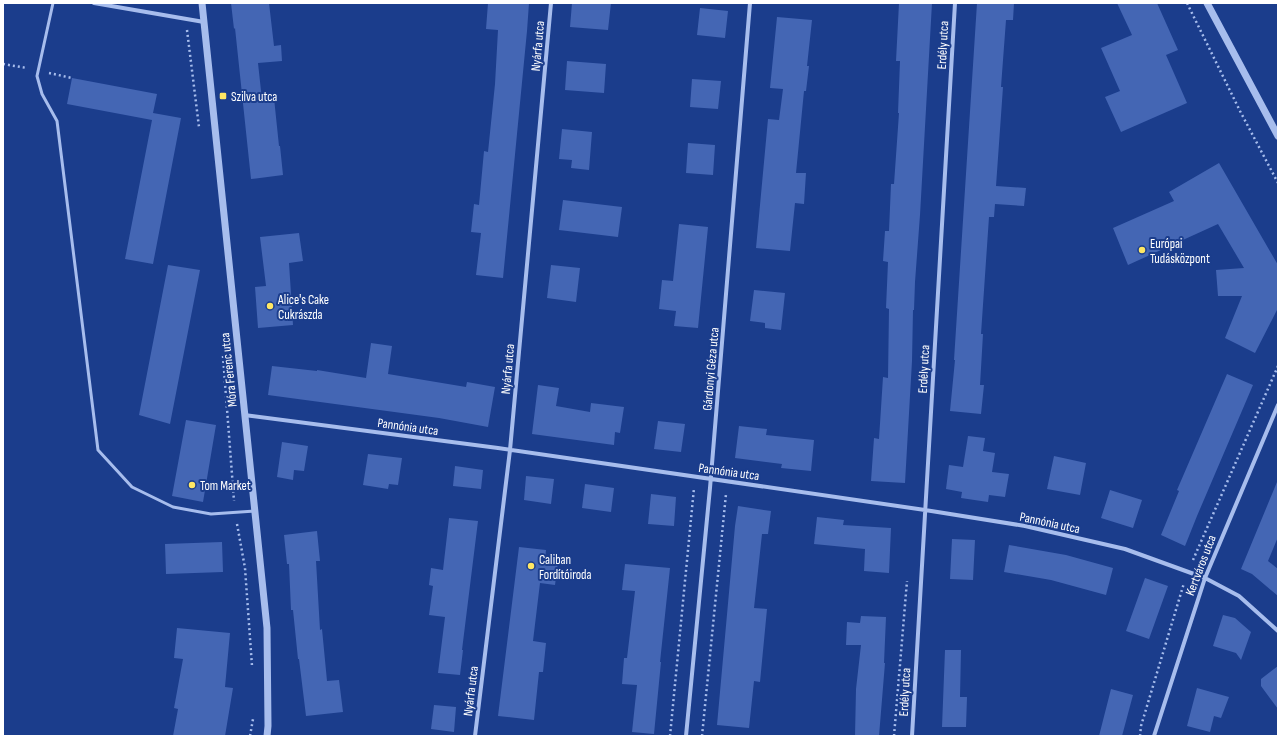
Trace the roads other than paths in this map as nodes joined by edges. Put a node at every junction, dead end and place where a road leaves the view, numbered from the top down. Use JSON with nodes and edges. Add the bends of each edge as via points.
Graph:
{"nodes":[{"id":1,"x":53,"y":3,"type":"edge"},
{"id":2,"x":94,"y":3,"type":"edge"},
{"id":3,"x":202,"y":3,"type":"edge"},
{"id":4,"x":551,"y":3,"type":"edge"},
{"id":5,"x":750,"y":3,"type":"edge"},
{"id":6,"x":955,"y":3,"type":"edge"},
{"id":7,"x":1207,"y":3,"type":"edge"},
{"id":8,"x":204,"y":22,"type":"junction"},
{"id":9,"x":1278,"y":136,"type":"edge"},
{"id":10,"x":1278,"y":405,"type":"edge"},
{"id":11,"x":244,"y":415,"type":"junction"},
{"id":12,"x":510,"y":450,"type":"junction"},
{"id":13,"x":711,"y":479,"type":"junction"},
{"id":14,"x":925,"y":510,"type":"junction"},
{"id":15,"x":255,"y":511,"type":"junction"},
{"id":16,"x":1205,"y":578,"type":"junction"},
{"id":17,"x":1278,"y":632,"type":"edge"},
{"id":18,"x":267,"y":736,"type":"edge"},
{"id":19,"x":475,"y":736,"type":"edge"},
{"id":20,"x":686,"y":736,"type":"edge"},
{"id":21,"x":912,"y":736,"type":"edge"},
{"id":22,"x":1154,"y":736,"type":"edge"}],
"edges":[{"from":1,"to":15,"type":"lane","via":[[37,76],[42,94],[57,121],[98,450],[132,487],[173,507],[211,514]]},
{"from":2,"to":8,"type":"street"},
{"from":3,"to":8,"type":"street","name":"Móra Ferenc utca"},
{"from":4,"to":12,"type":"street","name":"Nyárfa utca"},
{"from":5,"to":13,"type":"street","name":"Gárdonyi Géza utca"},
{"from":6,"to":14,"type":"street","name":"Erdély utca"},
{"from":7,"to":9,"type":"street"},
{"from":8,"to":11,"type":"street","name":"Móra Ferenc utca"},
{"from":10,"to":16,"type":"street","name":"Kertváros utca"},
{"from":11,"to":12,"type":"street","name":"Pannónia utca"},
{"from":11,"to":15,"type":"street","name":"Móra Ferenc utca"},
{"from":12,"to":13,"type":"street","name":"Pannónia utca"},
{"from":12,"to":19,"type":"street","name":"Nyárfa utca"},
{"from":13,"to":14,"type":"street","name":"Pannónia utca"},
{"from":13,"to":20,"type":"street","name":"Gárdonyi Géza utca"},
{"from":14,"to":16,"type":"street","name":"Pannónia utca","via":[[1025,526],[1125,549]]},
{"from":14,"to":21,"type":"street","name":"Erdély utca"},
{"from":15,"to":18,"type":"street","name":"Móra Ferenc utca","via":[[267,628]]},
{"from":16,"to":17,"type":"street","name":"Pannónia utca","via":[[1239,596]]},
{"from":16,"to":22,"type":"street","name":"Kertváros utca"}]}
